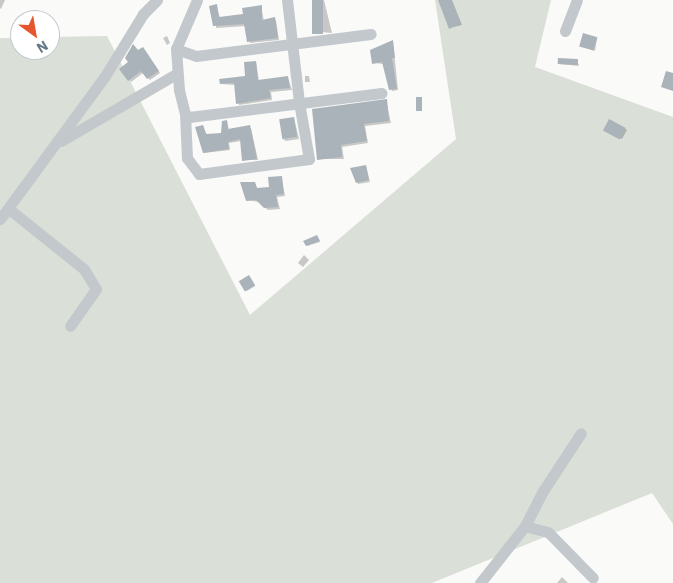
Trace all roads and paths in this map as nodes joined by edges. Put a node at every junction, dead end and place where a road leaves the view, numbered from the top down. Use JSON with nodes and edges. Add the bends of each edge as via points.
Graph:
{"nodes":[{"id":1,"x":157,"y":0,"type":"edge"},
{"id":2,"x":197,"y":0,"type":"edge"},
{"id":3,"x":287,"y":0,"type":"edge"},
{"id":4,"x":577,"y":0,"type":"edge"},
{"id":5,"x":565,"y":30,"type":"dead end"},
{"id":6,"x":371,"y":34,"type":"dead end"},
{"id":7,"x":293,"y":44,"type":"junction"},
{"id":8,"x":176,"y":49,"type":"junction"},
{"id":9,"x":176,"y":74,"type":"junction"},
{"id":10,"x":382,"y":93,"type":"dead end"},
{"id":11,"x":299,"y":102,"type":"junction"},
{"id":12,"x":185,"y":114,"type":"junction"},
{"id":13,"x":57,"y":143,"type":"junction"},
{"id":14,"x":9,"y":209,"type":"junction"},
{"id":15,"x":0,"y":219,"type":"edge"},
{"id":16,"x":70,"y":326,"type":"dead end"},
{"id":17,"x":581,"y":433,"type":"dead end"},
{"id":18,"x":525,"y":526,"type":"junction"},
{"id":19,"x":593,"y":578,"type":"dead end"},
{"id":20,"x":480,"y":583,"type":"edge"}],
"edges":[{"from":1,"to":13,"type":"street","via":[[143,14],[105,76]]},
{"from":2,"to":8,"type":"street"},
{"from":3,"to":7,"type":"street"},
{"from":4,"to":5,"type":"street"},
{"from":6,"to":7,"type":"street"},
{"from":7,"to":8,"type":"street","via":[[196,56]]},
{"from":7,"to":11,"type":"street"},
{"from":8,"to":9,"type":"street"},
{"from":9,"to":12,"type":"street"},
{"from":9,"to":13,"type":"street"},
{"from":10,"to":11,"type":"street"},
{"from":11,"to":12,"type":"street","via":[[189,117]]},
{"from":11,"to":12,"type":"street","via":[[309,159],[237,171],[199,174],[187,158]]},
{"from":13,"to":14,"type":"street"},
{"from":14,"to":15,"type":"street"},
{"from":14,"to":16,"type":"street","via":[[84,269],[96,289]]},
{"from":17,"to":18,"type":"street","via":[[543,491]]},
{"from":18,"to":19,"type":"street","via":[[548,532]]},
{"from":18,"to":20,"type":"street"}]}
